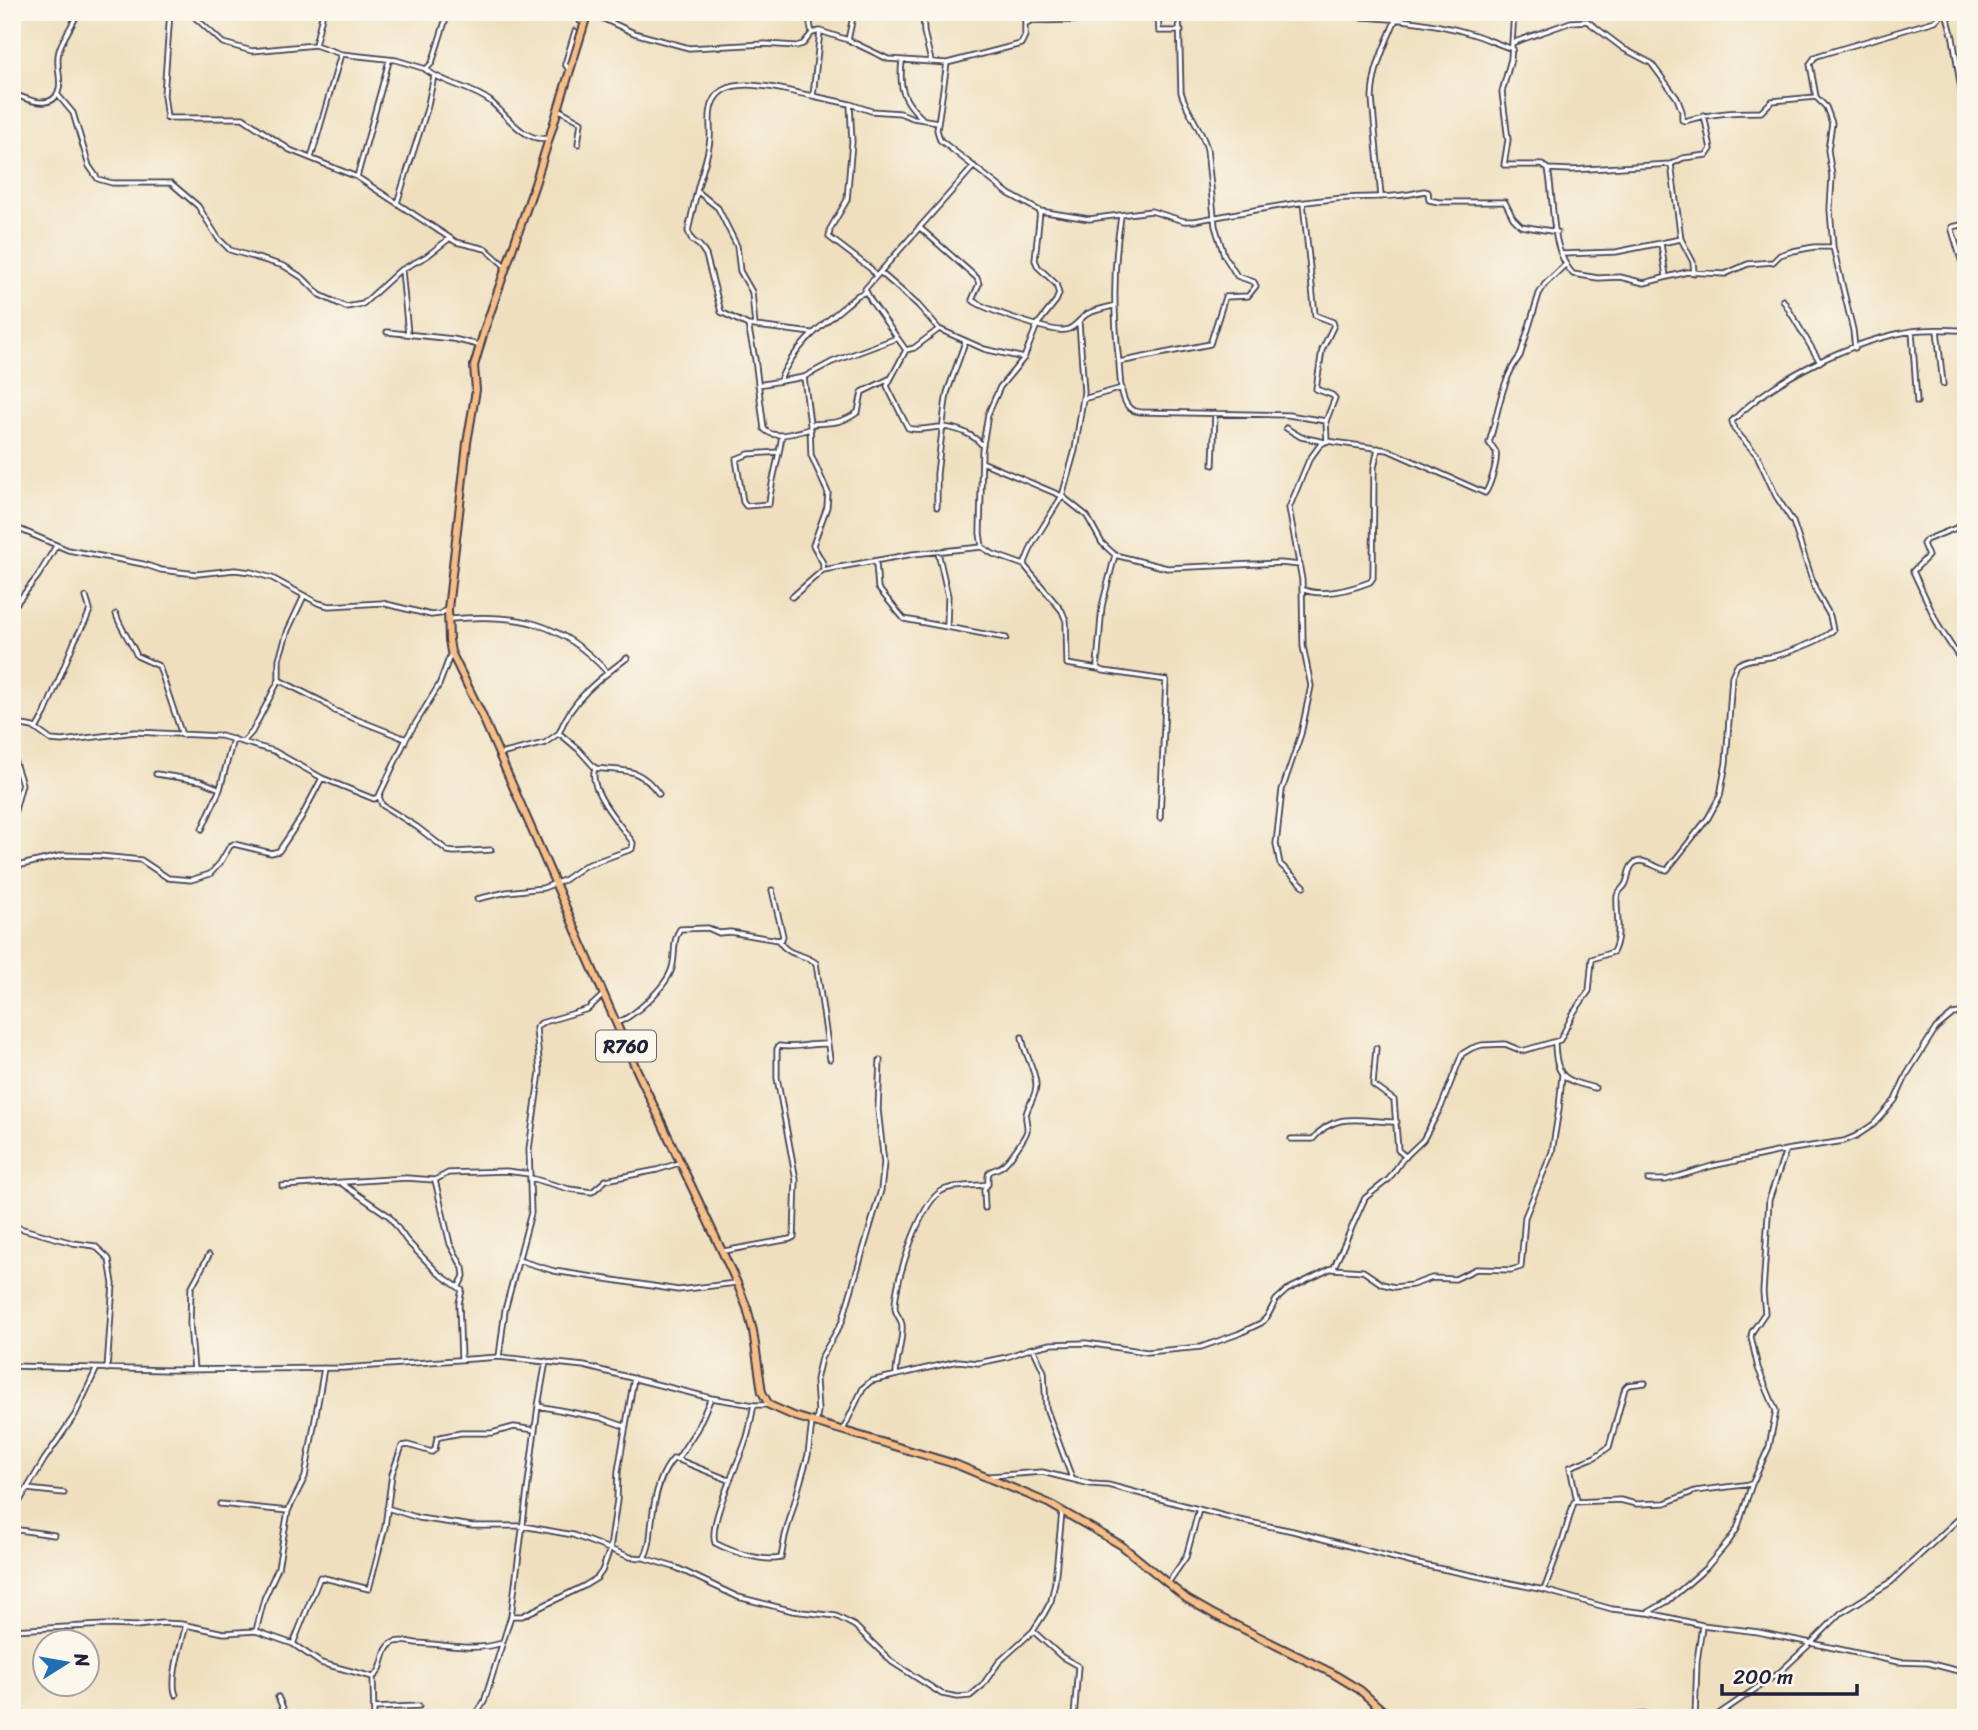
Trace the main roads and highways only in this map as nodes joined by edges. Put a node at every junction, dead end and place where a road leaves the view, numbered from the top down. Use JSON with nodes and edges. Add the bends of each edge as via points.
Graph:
{"nodes":[{"id":1,"x":589,"y":12,"type":"edge"},
{"id":2,"x":1391,"y":1718,"type":"edge"}],
"edges":[{"from":1,"to":2,"type":"main road","number":"R760","via":[[474,366],[476,390],[448,609],[451,652],[737,1283],[753,1331],[762,1392],[769,1405],[814,1422],[956,1464],[1021,1489],[1121,1545],[1187,1599],[1332,1672]]}]}
